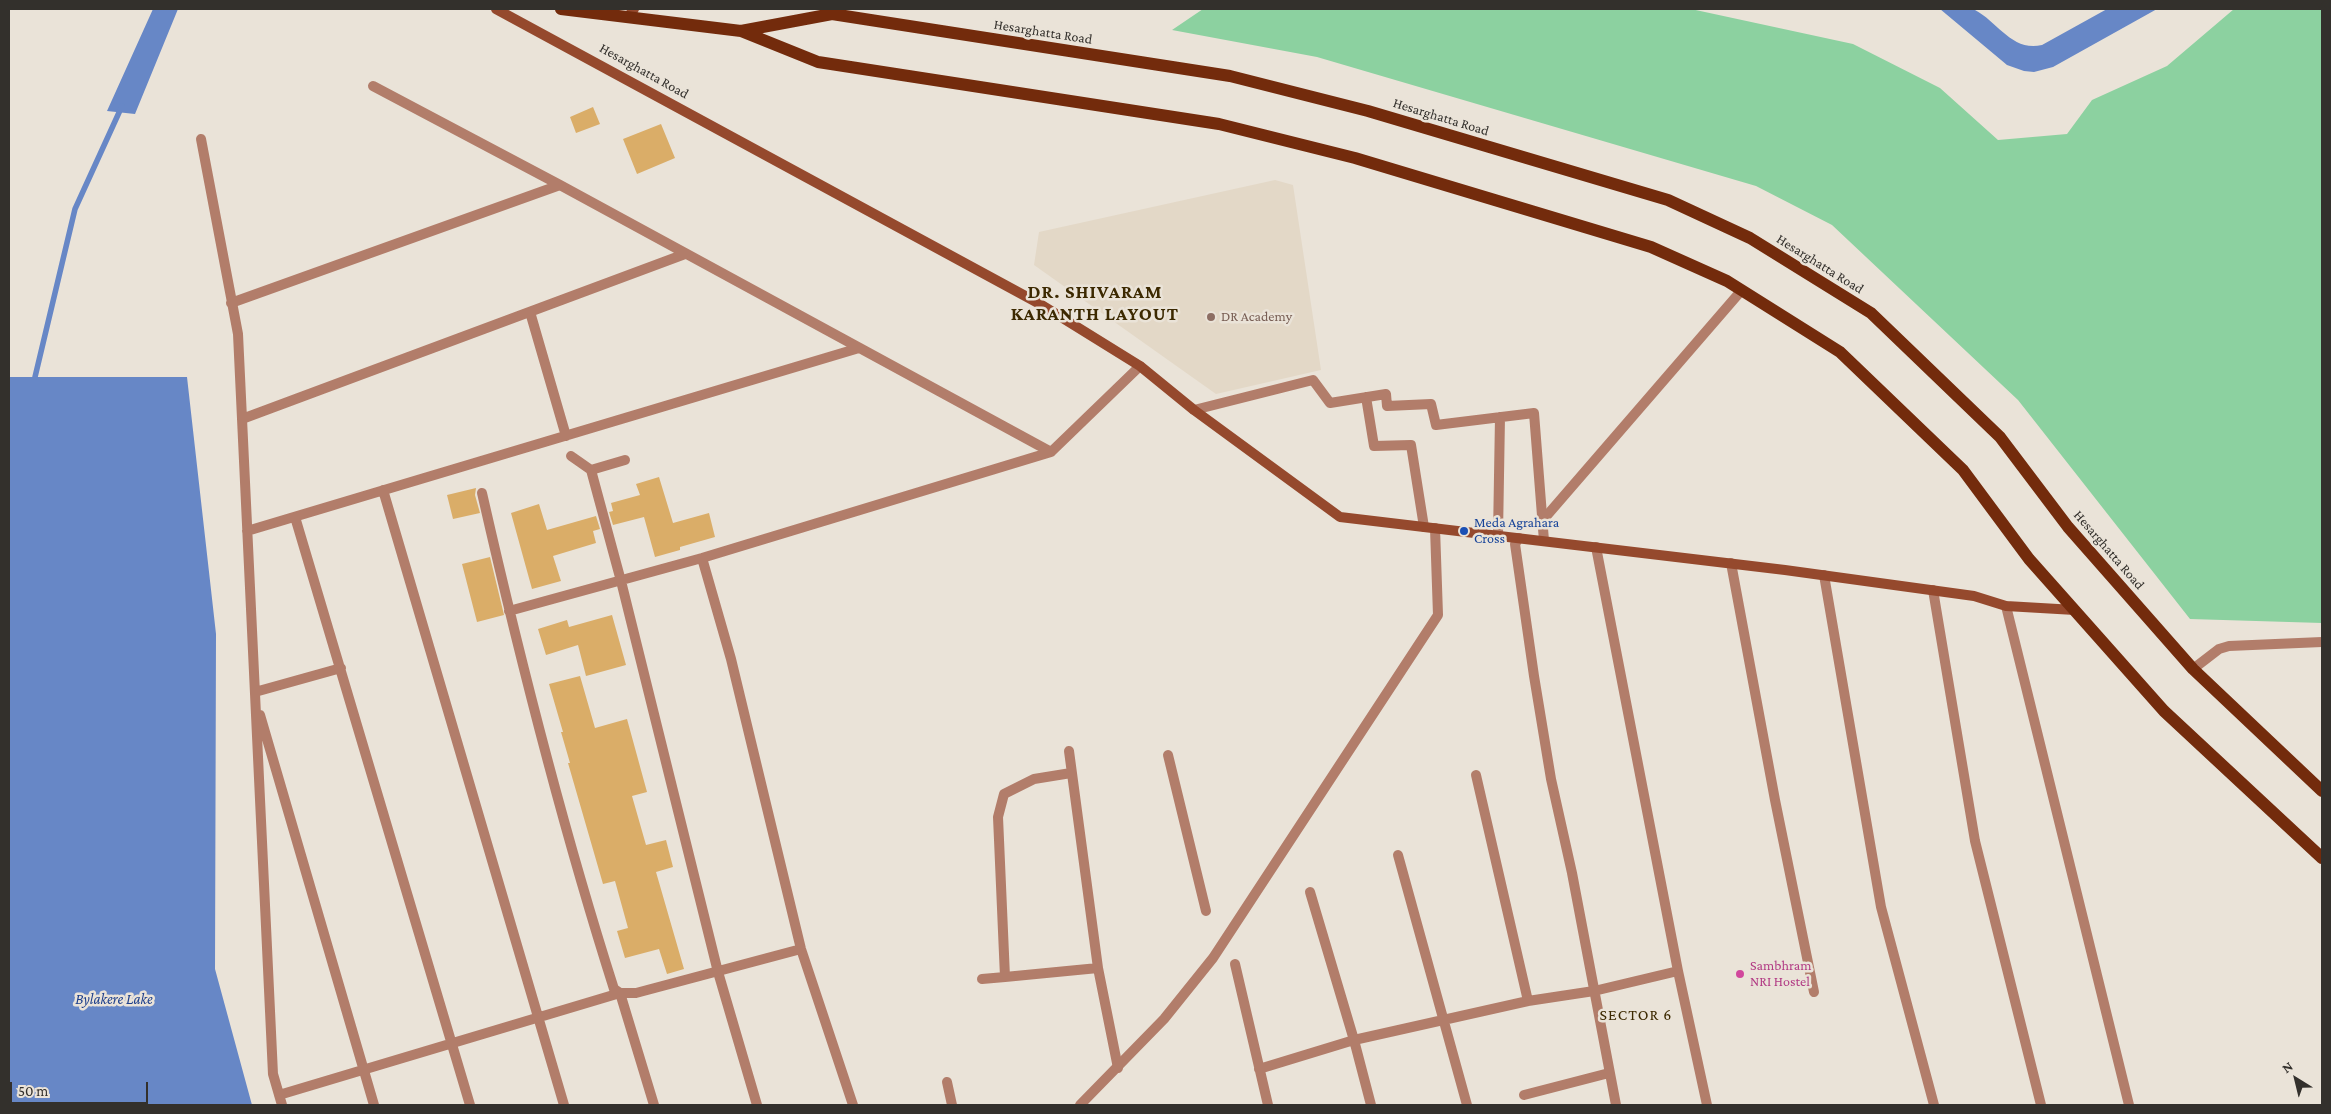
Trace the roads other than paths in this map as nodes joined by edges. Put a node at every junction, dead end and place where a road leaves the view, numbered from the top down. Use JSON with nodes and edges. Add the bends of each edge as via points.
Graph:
{"nodes":[{"id":1,"x":496,"y":9,"type":"edge"},
{"id":2,"x":561,"y":9,"type":"edge"},
{"id":3,"x":631,"y":13,"type":"edge"},
{"id":4,"x":741,"y":31,"type":"junction"},
{"id":5,"x":372,"y":86,"type":"dead end"},
{"id":6,"x":201,"y":139,"type":"dead end"},
{"id":7,"x":560,"y":185,"type":"junction"},
{"id":8,"x":685,"y":254,"type":"junction"},
{"id":9,"x":1741,"y":290,"type":"junction"},
{"id":10,"x":230,"y":303,"type":"junction"},
{"id":11,"x":530,"y":312,"type":"junction"},
{"id":12,"x":859,"y":348,"type":"junction"},
{"id":13,"x":1140,"y":366,"type":"junction"},
{"id":14,"x":1366,"y":397,"type":"junction"},
{"id":15,"x":1194,"y":410,"type":"junction"},
{"id":16,"x":1500,"y":417,"type":"junction"},
{"id":17,"x":242,"y":419,"type":"junction"},
{"id":18,"x":566,"y":436,"type":"junction"},
{"id":19,"x":1051,"y":452,"type":"junction"},
{"id":20,"x":571,"y":456,"type":"dead end"},
{"id":21,"x":625,"y":460,"type":"dead end"},
{"id":22,"x":591,"y":470,"type":"junction"},
{"id":23,"x":383,"y":490,"type":"junction"},
{"id":24,"x":482,"y":493,"type":"dead end"},
{"id":25,"x":295,"y":517,"type":"junction"},
{"id":26,"x":1543,"y":520,"type":"junction"},
{"id":27,"x":1424,"y":527,"type":"junction"},
{"id":28,"x":1435,"y":528,"type":"junction"},
{"id":29,"x":247,"y":531,"type":"junction"},
{"id":30,"x":1498,"y":535,"type":"junction"},
{"id":31,"x":1519,"y":538,"type":"junction"},
{"id":32,"x":1544,"y":541,"type":"junction"},
{"id":33,"x":1596,"y":547,"type":"junction"},
{"id":34,"x":702,"y":558,"type":"junction"},
{"id":35,"x":1730,"y":564,"type":"junction"},
{"id":36,"x":1824,"y":576,"type":"junction"},
{"id":37,"x":621,"y":581,"type":"junction"},
{"id":38,"x":1933,"y":590,"type":"junction"},
{"id":39,"x":2006,"y":606,"type":"junction"},
{"id":40,"x":2075,"y":610,"type":"junction"},
{"id":41,"x":509,"y":611,"type":"junction"},
{"id":42,"x":2322,"y":642,"type":"edge"},
{"id":43,"x":341,"y":668,"type":"junction"},
{"id":44,"x":2192,"y":669,"type":"junction"},
{"id":45,"x":255,"y":696,"type":"junction"},
{"id":46,"x":1069,"y":751,"type":"dead end"},
{"id":47,"x":1168,"y":755,"type":"dead end"},
{"id":48,"x":1071,"y":773,"type":"junction"},
{"id":49,"x":1476,"y":775,"type":"dead end"},
{"id":50,"x":2322,"y":791,"type":"edge"},
{"id":51,"x":1398,"y":856,"type":"dead end"},
{"id":52,"x":2322,"y":858,"type":"edge"},
{"id":53,"x":1310,"y":892,"type":"dead end"},
{"id":54,"x":1206,"y":911,"type":"dead end"},
{"id":55,"x":802,"y":949,"type":"junction"},
{"id":56,"x":1235,"y":964,"type":"dead end"},
{"id":57,"x":1098,"y":968,"type":"junction"},
{"id":58,"x":1678,"y":971,"type":"junction"},
{"id":59,"x":718,"y":972,"type":"junction"},
{"id":60,"x":1005,"y":977,"type":"junction"},
{"id":61,"x":982,"y":979,"type":"dead end"},
{"id":62,"x":1594,"y":990,"type":"junction"},
{"id":63,"x":1814,"y":992,"type":"dead end"},
{"id":64,"x":620,"y":993,"type":"junction"},
{"id":65,"x":1528,"y":1001,"type":"junction"},
{"id":66,"x":538,"y":1017,"type":"junction"},
{"id":67,"x":1444,"y":1020,"type":"junction"},
{"id":68,"x":1354,"y":1040,"type":"junction"},
{"id":69,"x":452,"y":1044,"type":"junction"},
{"id":70,"x":1118,"y":1068,"type":"junction"},
{"id":71,"x":1259,"y":1069,"type":"junction"},
{"id":72,"x":364,"y":1070,"type":"junction"},
{"id":73,"x":1609,"y":1073,"type":"junction"},
{"id":74,"x":947,"y":1082,"type":"dead end"},
{"id":75,"x":1524,"y":1095,"type":"dead end"},
{"id":76,"x":280,"y":1100,"type":"edge"},
{"id":77,"x":1086,"y":1103,"type":"edge"},
{"id":78,"x":374,"y":1105,"type":"edge"},
{"id":79,"x":470,"y":1105,"type":"edge"},
{"id":80,"x":564,"y":1105,"type":"edge"},
{"id":81,"x":654,"y":1105,"type":"edge"},
{"id":82,"x":757,"y":1105,"type":"edge"},
{"id":83,"x":853,"y":1105,"type":"edge"},
{"id":84,"x":952,"y":1105,"type":"edge"},
{"id":85,"x":1268,"y":1105,"type":"edge"},
{"id":86,"x":1371,"y":1105,"type":"edge"},
{"id":87,"x":1467,"y":1105,"type":"edge"},
{"id":88,"x":1616,"y":1105,"type":"edge"},
{"id":89,"x":1707,"y":1105,"type":"edge"},
{"id":90,"x":1934,"y":1105,"type":"edge"},
{"id":91,"x":2041,"y":1105,"type":"edge"},
{"id":92,"x":2129,"y":1105,"type":"edge"}],
"edges":[{"from":1,"to":13,"type":"main road","name":"Hesarghatta Road","via":[[1040,304]]},
{"from":2,"to":3,"type":"main road"},
{"from":3,"to":4,"type":"main road"},
{"from":4,"to":9,"type":"main road","via":[[818,62],[1220,124],[1355,158],[1651,247]]},
{"from":4,"to":44,"type":"main road","name":"Hesarghatta Road","via":[[832,14],[1230,76],[1368,111],[1668,200],[1750,238],[1870,312],[2000,437],[2068,527]]},
{"from":5,"to":7,"type":"street"},
{"from":6,"to":10,"type":"street"},
{"from":7,"to":8,"type":"street"},
{"from":7,"to":10,"type":"street"},
{"from":8,"to":11,"type":"street"},
{"from":8,"to":12,"type":"street"},
{"from":9,"to":26,"type":"street"},
{"from":9,"to":40,"type":"main road","via":[[1840,352],[1963,470],[2029,558]]},
{"from":10,"to":17,"type":"street","via":[[238,334]]},
{"from":11,"to":17,"type":"street"},
{"from":11,"to":18,"type":"street"},
{"from":12,"to":18,"type":"street"},
{"from":12,"to":19,"type":"street"},
{"from":13,"to":15,"type":"main road","name":"Hesarghatta Road"},
{"from":13,"to":19,"type":"street"},
{"from":14,"to":15,"type":"street","via":[[1330,403],[1313,380]]},
{"from":14,"to":16,"type":"street","via":[[1386,394],[1387,406],[1431,404],[1436,426]]},
{"from":14,"to":27,"type":"street","via":[[1374,446],[1411,445]]},
{"from":15,"to":27,"type":"main road","name":"Hesarghatta Road","via":[[1340,517]]},
{"from":16,"to":26,"type":"street","via":[[1534,413]]},
{"from":16,"to":30,"type":"street"},
{"from":17,"to":29,"type":"street"},
{"from":18,"to":23,"type":"street"},
{"from":19,"to":34,"type":"street"},
{"from":20,"to":22,"type":"street"},
{"from":21,"to":22,"type":"street"},
{"from":22,"to":37,"type":"street"},
{"from":23,"to":25,"type":"street"},
{"from":23,"to":66,"type":"street"},
{"from":24,"to":41,"type":"street"},
{"from":25,"to":29,"type":"street"},
{"from":25,"to":43,"type":"street"},
{"from":26,"to":32,"type":"street"},
{"from":27,"to":28,"type":"main road","name":"Hesarghatta Road"},
{"from":28,"to":30,"type":"main road","name":"Hesarghatta Road"},
{"from":28,"to":70,"type":"street","via":[[1438,615],[1213,958],[1164,1019]]},
{"from":29,"to":45,"type":"street"},
{"from":30,"to":31,"type":"main road","name":"Hesarghatta Road"},
{"from":31,"to":32,"type":"main road","name":"Hesarghatta Road"},
{"from":31,"to":62,"type":"street","via":[[1515,544],[1551,779]]},
{"from":32,"to":33,"type":"main road","name":"Hesarghatta Road"},
{"from":33,"to":35,"type":"main road","name":"Hesarghatta Road"},
{"from":33,"to":58,"type":"street"},
{"from":34,"to":37,"type":"street"},
{"from":34,"to":55,"type":"street","via":[[731,659]]},
{"from":35,"to":36,"type":"main road","name":"Hesarghatta Road"},
{"from":35,"to":63,"type":"street"},
{"from":36,"to":38,"type":"main road","name":"Hesarghatta Road"},
{"from":36,"to":90,"type":"street","via":[[1881,907]]},
{"from":37,"to":41,"type":"street"},
{"from":37,"to":59,"type":"street"},
{"from":38,"to":39,"type":"main road","name":"Hesarghatta Road","via":[[1974,596]]},
{"from":38,"to":91,"type":"street","via":[[1975,841]]},
{"from":39,"to":40,"type":"main road","name":"Hesarghatta Road"},
{"from":39,"to":92,"type":"street"},
{"from":40,"to":52,"type":"main road","via":[[2164,711]]},
{"from":41,"to":64,"type":"street","via":[[596,932],[614,989]]},
{"from":42,"to":44,"type":"street","via":[[2229,646],[2219,649]]},
{"from":43,"to":45,"type":"street"},
{"from":43,"to":69,"type":"street"},
{"from":44,"to":50,"type":"main road","name":"Hesarghatta Road"},
{"from":45,"to":72,"type":"street"},
{"from":45,"to":76,"type":"street","via":[[273,1074]]},
{"from":46,"to":48,"type":"street"},
{"from":47,"to":54,"type":"street"},
{"from":48,"to":57,"type":"street"},
{"from":48,"to":60,"type":"street","via":[[1034,779],[1004,794],[998,817]]},
{"from":49,"to":65,"type":"street"},
{"from":51,"to":67,"type":"street"},
{"from":53,"to":68,"type":"street"},
{"from":55,"to":59,"type":"street"},
{"from":55,"to":83,"type":"street"},
{"from":56,"to":71,"type":"street"},
{"from":57,"to":60,"type":"street"},
{"from":57,"to":70,"type":"street"},
{"from":58,"to":62,"type":"street"},
{"from":58,"to":89,"type":"street"},
{"from":59,"to":64,"type":"street","via":[[636,993]]},
{"from":59,"to":82,"type":"street"},
{"from":60,"to":61,"type":"street"},
{"from":62,"to":65,"type":"street"},
{"from":62,"to":73,"type":"street"},
{"from":64,"to":66,"type":"street"},
{"from":64,"to":81,"type":"street"},
{"from":65,"to":67,"type":"street"},
{"from":66,"to":69,"type":"street"},
{"from":66,"to":80,"type":"street"},
{"from":67,"to":68,"type":"street"},
{"from":67,"to":87,"type":"street"},
{"from":68,"to":71,"type":"street"},
{"from":68,"to":86,"type":"street"},
{"from":69,"to":72,"type":"street"},
{"from":69,"to":79,"type":"street"},
{"from":70,"to":77,"type":"street"},
{"from":71,"to":85,"type":"street"},
{"from":72,"to":76,"type":"street"},
{"from":72,"to":78,"type":"street"},
{"from":73,"to":75,"type":"street"},
{"from":73,"to":88,"type":"street"},
{"from":74,"to":84,"type":"street"}]}
